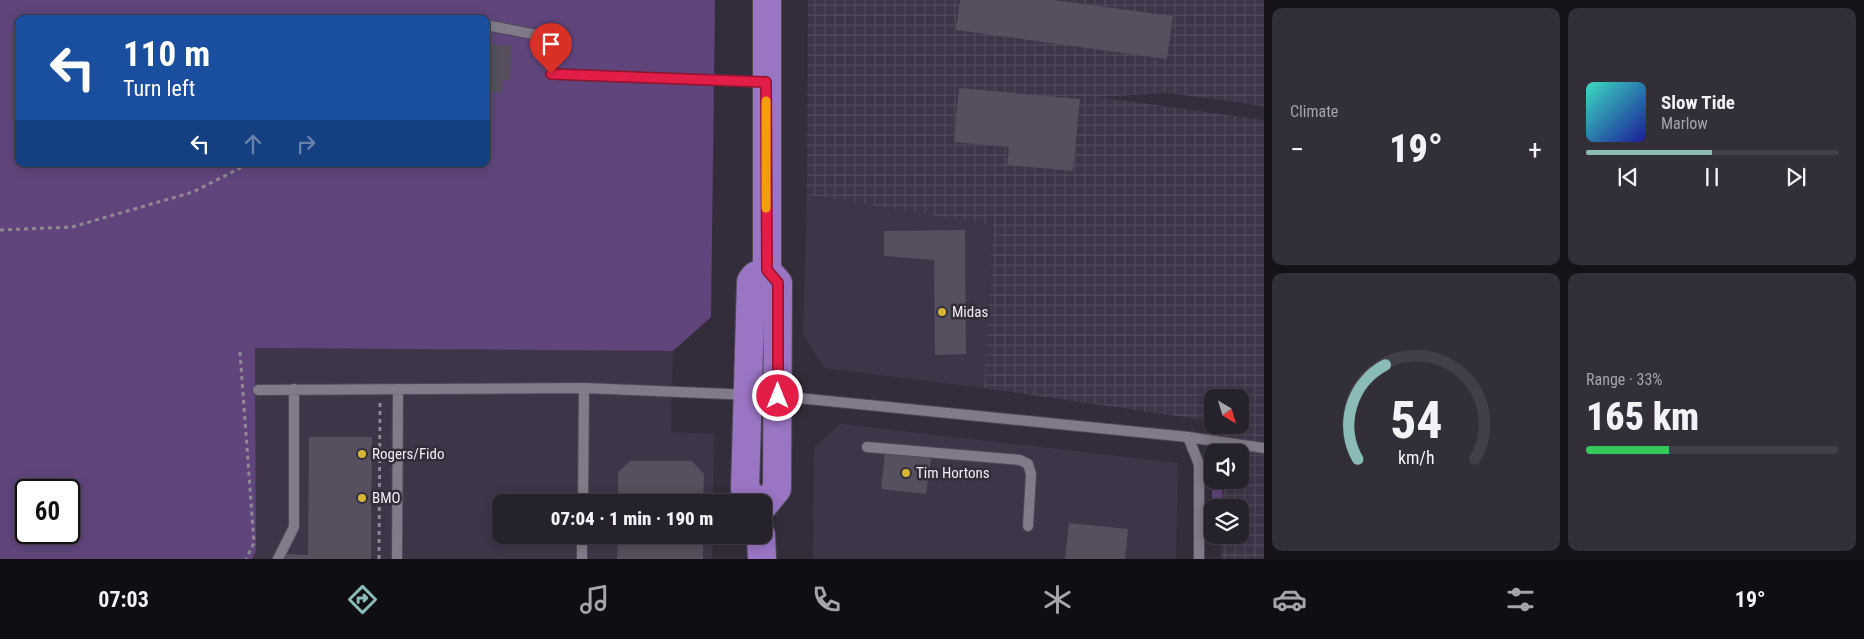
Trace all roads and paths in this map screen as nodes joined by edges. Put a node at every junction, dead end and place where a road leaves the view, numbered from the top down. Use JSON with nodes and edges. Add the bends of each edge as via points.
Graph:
{"nodes":[{"id":1,"x":767,"y":0,"type":"edge"},
{"id":2,"x":490,"y":26,"type":"edge"},
{"id":3,"x":766,"y":82,"type":"junction"},
{"id":4,"x":242,"y":167,"type":"edge"},
{"id":5,"x":0,"y":230,"type":"edge"},
{"id":6,"x":767,"y":270,"type":"junction"},
{"id":7,"x":240,"y":352,"type":"dead end"},
{"id":8,"x":584,"y":388,"type":"junction"},
{"id":9,"x":294,"y":389,"type":"junction"},
{"id":10,"x":381,"y":389,"type":"junction"},
{"id":11,"x":398,"y":389,"type":"junction"},
{"id":12,"x":258,"y":390,"type":"dead end"},
{"id":13,"x":747,"y":395,"type":"junction"},
{"id":14,"x":778,"y":396,"type":"junction"},
{"id":15,"x":1188,"y":437,"type":"junction"},
{"id":16,"x":867,"y":447,"type":"dead end"},
{"id":17,"x":1264,"y":448,"type":"edge"},
{"id":18,"x":583,"y":494,"type":"edge"},
{"id":19,"x":750,"y":494,"type":"edge"},
{"id":20,"x":772,"y":495,"type":"edge"},
{"id":21,"x":1028,"y":526,"type":"dead end"},
{"id":22,"x":582,"y":544,"type":"edge"},
{"id":23,"x":762,"y":544,"type":"edge"},
{"id":24,"x":246,"y":559,"type":"edge"},
{"id":25,"x":278,"y":559,"type":"edge"},
{"id":26,"x":379,"y":559,"type":"edge"},
{"id":27,"x":397,"y":559,"type":"edge"},
{"id":28,"x":582,"y":559,"type":"edge"},
{"id":29,"x":762,"y":559,"type":"edge"},
{"id":30,"x":1199,"y":559,"type":"edge"}],
"edges":[{"from":1,"to":3,"type":"main road"},
{"from":2,"to":3,"type":"lane","via":[[548,37],[551,74]]},
{"from":3,"to":6,"type":"main road"},
{"from":4,"to":5,"type":"path","via":[[193,192],[72,227]]},
{"from":6,"to":13,"type":"main road","via":[[750,281]]},
{"from":6,"to":14,"type":"main road","via":[[778,283]]},
{"from":7,"to":24,"type":"path","via":[[254,543]]},
{"from":8,"to":11,"type":"lane"},
{"from":8,"to":13,"type":"lane"},
{"from":8,"to":18,"type":"lane"},
{"from":9,"to":10,"type":"lane"},
{"from":9,"to":12,"type":"lane"},
{"from":9,"to":25,"type":"lane","via":[[294,527]]},
{"from":10,"to":11,"type":"lane"},
{"from":10,"to":26,"type":"path"},
{"from":11,"to":27,"type":"lane"},
{"from":13,"to":14,"type":"lane"},
{"from":13,"to":19,"type":"main road","via":[[745,488]]},
{"from":14,"to":15,"type":"lane"},
{"from":14,"to":20,"type":"main road","via":[[777,489]]},
{"from":15,"to":17,"type":"lane"},
{"from":15,"to":30,"type":"lane","via":[[1199,464]]},
{"from":16,"to":21,"type":"lane","via":[[1020,460],[1028,464],[1031,474]]},
{"from":22,"to":28,"type":"lane"},
{"from":23,"to":29,"type":"main road"}]}
